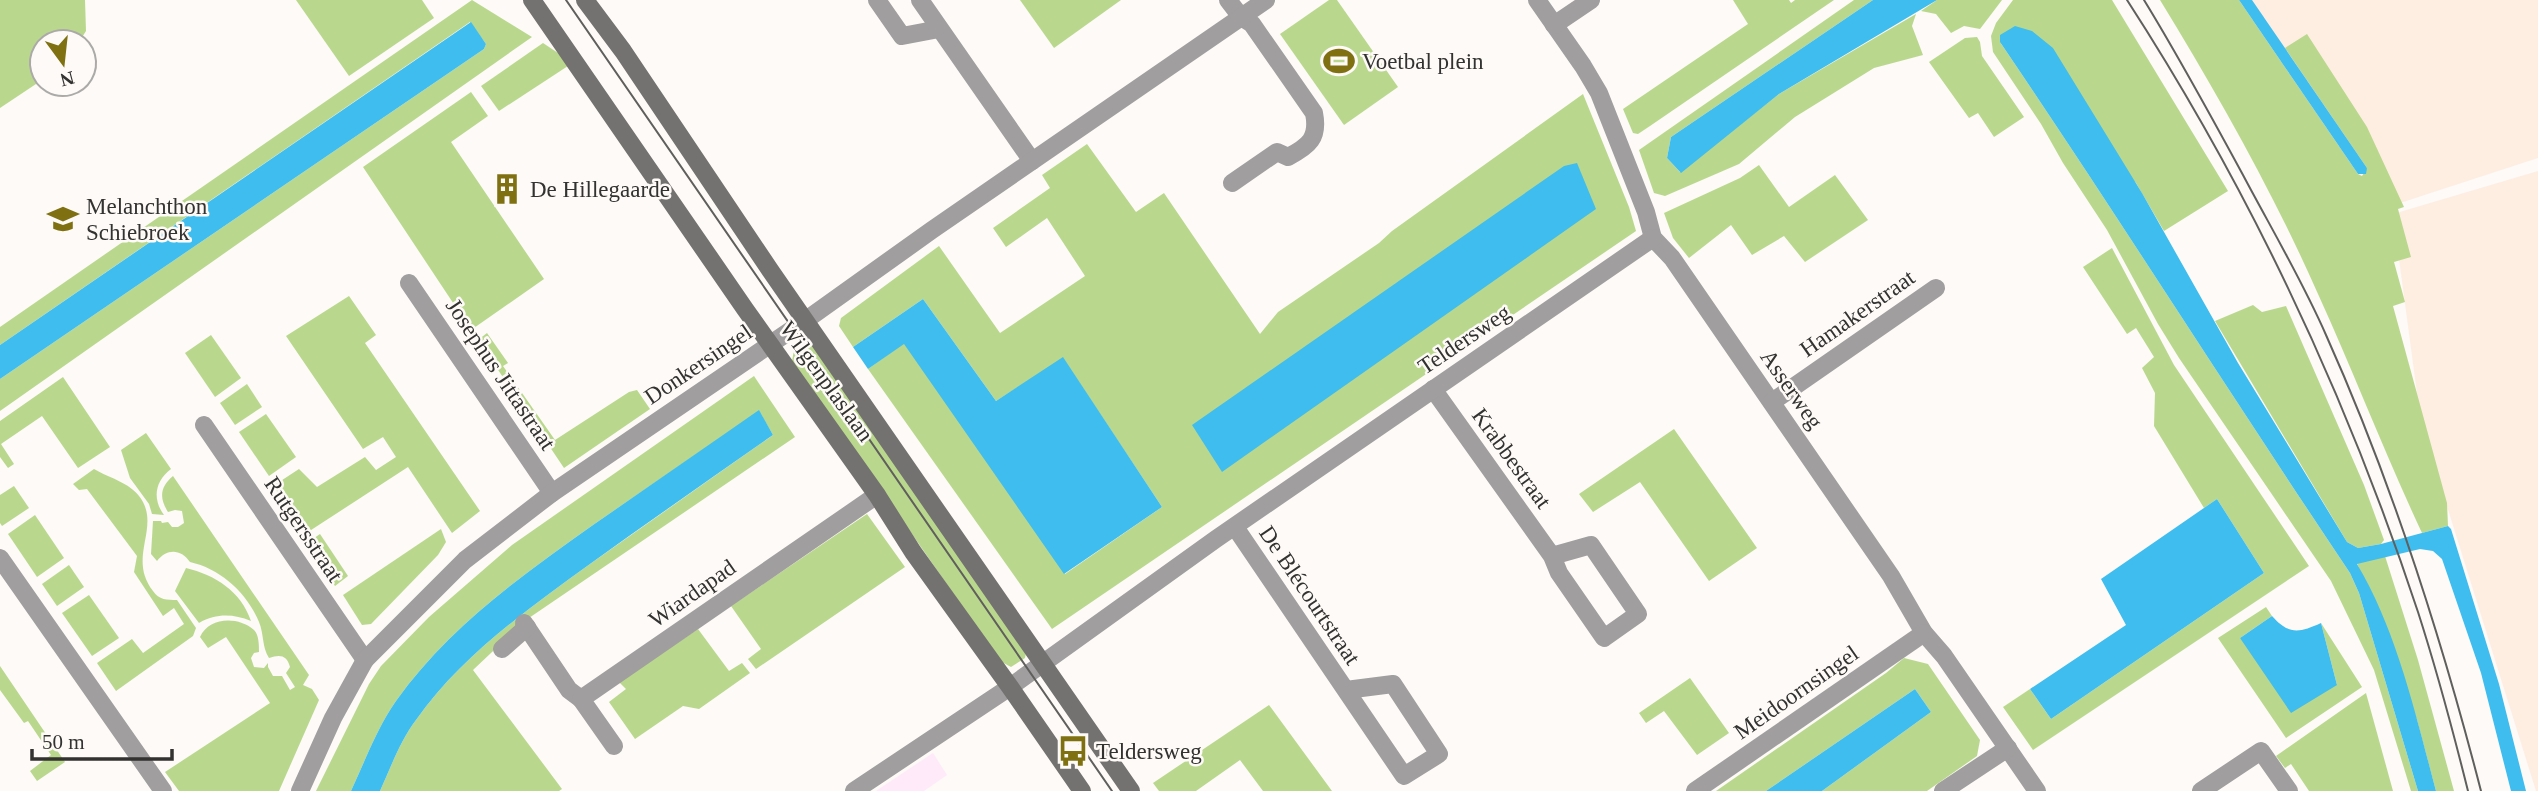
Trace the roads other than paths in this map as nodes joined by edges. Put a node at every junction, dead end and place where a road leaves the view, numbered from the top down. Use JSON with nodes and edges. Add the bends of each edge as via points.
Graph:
{"nodes":[{"id":1,"x":533,"y":0,"type":"edge"},
{"id":2,"x":585,"y":0,"type":"edge"},
{"id":3,"x":877,"y":0,"type":"edge"},
{"id":4,"x":920,"y":0,"type":"edge"},
{"id":5,"x":1228,"y":0,"type":"edge"},
{"id":6,"x":1266,"y":0,"type":"edge"},
{"id":7,"x":1537,"y":0,"type":"edge"},
{"id":8,"x":1591,"y":0,"type":"edge"},
{"id":9,"x":1241,"y":17,"type":"junction"},
{"id":10,"x":1555,"y":25,"type":"junction"},
{"id":11,"x":939,"y":29,"type":"junction"},
{"id":12,"x":1032,"y":161,"type":"junction"},
{"id":13,"x":1232,"y":183,"type":"dead end"},
{"id":14,"x":1653,"y":238,"type":"junction"},
{"id":15,"x":409,"y":283,"type":"dead end"},
{"id":16,"x":1936,"y":288,"type":"dead end"},
{"id":17,"x":806,"y":320,"type":"junction"},
{"id":18,"x":771,"y":344,"type":"junction"},
{"id":19,"x":1433,"y":390,"type":"junction"},
{"id":20,"x":1772,"y":402,"type":"junction"},
{"id":21,"x":204,"y":425,"type":"dead end"},
{"id":22,"x":552,"y":493,"type":"junction"},
{"id":23,"x":877,"y":495,"type":"junction"},
{"id":24,"x":1235,"y":527,"type":"junction"},
{"id":25,"x":1552,"y":556,"type":"junction"},
{"id":26,"x":0,"y":558,"type":"edge"},
{"id":27,"x":1924,"y":633,"type":"junction"},
{"id":28,"x":502,"y":649,"type":"dead end"},
{"id":29,"x":365,"y":660,"type":"junction"},
{"id":30,"x":1042,"y":662,"type":"junction"},
{"id":31,"x":1010,"y":687,"type":"junction"},
{"id":32,"x":1346,"y":690,"type":"junction"},
{"id":33,"x":581,"y":699,"type":"junction"},
{"id":34,"x":614,"y":746,"type":"dead end"},
{"id":35,"x":2008,"y":748,"type":"junction"},
{"id":36,"x":163,"y":791,"type":"edge"},
{"id":37,"x":300,"y":791,"type":"edge"},
{"id":38,"x":854,"y":791,"type":"edge"},
{"id":39,"x":1082,"y":791,"type":"edge"},
{"id":40,"x":1131,"y":791,"type":"edge"},
{"id":41,"x":1695,"y":791,"type":"edge"},
{"id":42,"x":1943,"y":791,"type":"edge"},
{"id":43,"x":2037,"y":791,"type":"edge"},
{"id":44,"x":2201,"y":791,"type":"edge"},
{"id":45,"x":2289,"y":791,"type":"edge"}],
"edges":[{"from":1,"to":18,"type":"street","name":"Wilgenplaslaan"},
{"from":2,"to":17,"type":"street","name":"Wilgenplaslaan"},
{"from":3,"to":11,"type":"street","via":[[902,36]]},
{"from":4,"to":11,"type":"street"},
{"from":5,"to":9,"type":"street"},
{"from":6,"to":9,"type":"street","name":"Donkersingel"},
{"from":7,"to":10,"type":"street","name":"Asserweg"},
{"from":8,"to":10,"type":"street"},
{"from":9,"to":12,"type":"street","name":"Donkersingel"},
{"from":9,"to":13,"type":"street","via":[[1252,24],[1314,113],[1317,128],[1302,150],[1288,157],[1278,152]]},
{"from":10,"to":14,"type":"street","name":"Asserweg","via":[[1599,93]]},
{"from":11,"to":12,"type":"street"},
{"from":12,"to":17,"type":"street","name":"Donkersingel"},
{"from":14,"to":19,"type":"street","name":"Teldersweg"},
{"from":14,"to":20,"type":"street","name":"Asserweg","via":[[1672,258]]},
{"from":15,"to":22,"type":"street","name":"Josephus Jittastraat"},
{"from":16,"to":20,"type":"street","name":"Hamakerstraat"},
{"from":17,"to":18,"type":"street","name":"Donkersingel"},
{"from":17,"to":30,"type":"street","name":"Wilgenplaslaan"},
{"from":18,"to":22,"type":"street","name":"Donkersingel"},
{"from":18,"to":23,"type":"street","name":"Wilgenplaslaan"},
{"from":19,"to":24,"type":"street","name":"Teldersweg"},
{"from":19,"to":25,"type":"street","name":"Krabbestraat"},
{"from":20,"to":27,"type":"street","name":"Asserweg","via":[[1891,576]]},
{"from":21,"to":29,"type":"street","name":"Rutgersstraat"},
{"from":22,"to":29,"type":"street","name":"Donkersingel","via":[[465,560]]},
{"from":23,"to":31,"type":"street","name":"Wilgenplaslaan"},
{"from":23,"to":33,"type":"street","name":"Wiardapad"},
{"from":24,"to":30,"type":"street","name":"Teldersweg"},
{"from":24,"to":32,"type":"street","name":"De Blécourtstraat"},
{"from":25,"to":25,"type":"street","name":"Krabbestraat","via":[[1604,638],[1638,614],[1591,545]]},
{"from":26,"to":36,"type":"street"},
{"from":27,"to":35,"type":"street","name":"Asserweg"},
{"from":27,"to":41,"type":"street","name":"Meidoornsingel"},
{"from":28,"to":33,"type":"street","via":[[525,625],[569,690]]},
{"from":29,"to":37,"type":"street","name":"Donkersingel"},
{"from":30,"to":31,"type":"street","name":"Teldersweg"},
{"from":30,"to":40,"type":"street","name":"Wilgenplaslaan"},
{"from":31,"to":38,"type":"street","name":"Teldersweg"},
{"from":31,"to":39,"type":"street","name":"Wilgenplaslaan"},
{"from":32,"to":32,"type":"street","name":"De Blécourtstraat","via":[[1404,776],[1438,754],[1393,684]]},
{"from":33,"to":34,"type":"street"},
{"from":35,"to":42,"type":"street"},
{"from":35,"to":43,"type":"street","name":"Asserweg"},
{"from":44,"to":45,"type":"street","via":[[2261,751]]}]}
